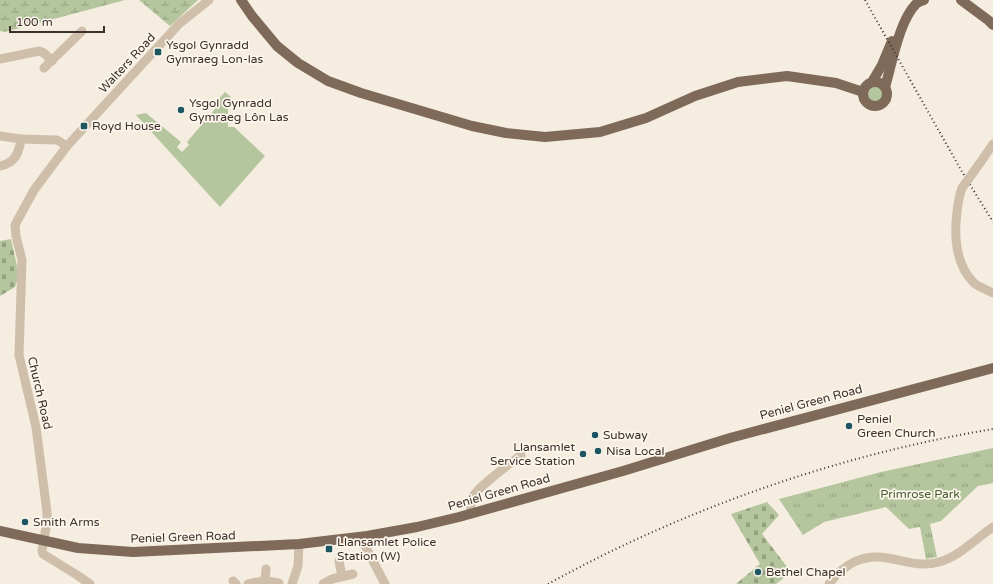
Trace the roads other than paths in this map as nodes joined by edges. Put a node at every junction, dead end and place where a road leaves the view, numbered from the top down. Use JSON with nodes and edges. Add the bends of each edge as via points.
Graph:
{"nodes":[{"id":1,"x":209,"y":0,"type":"edge"},
{"id":2,"x":241,"y":0,"type":"edge"},
{"id":3,"x":912,"y":0,"type":"edge"},
{"id":4,"x":924,"y":0,"type":"edge"},
{"id":5,"x":951,"y":0,"type":"edge"},
{"id":6,"x":961,"y":0,"type":"edge"},
{"id":7,"x":993,"y":26,"type":"edge"},
{"id":8,"x":82,"y":31,"type":"dead end"},
{"id":9,"x":0,"y":59,"type":"edge"},
{"id":10,"x":52,"y":60,"type":"junction"},
{"id":11,"x":44,"y":68,"type":"dead end"},
{"id":12,"x":872,"y":82,"type":"junction"},
{"id":13,"x":885,"y":87,"type":"junction"},
{"id":14,"x":863,"y":92,"type":"junction"},
{"id":15,"x":0,"y":136,"type":"edge"},
{"id":16,"x":21,"y":139,"type":"junction"},
{"id":17,"x":993,"y":144,"type":"edge"},
{"id":18,"x":67,"y":146,"type":"junction"},
{"id":19,"x":0,"y":166,"type":"edge"},
{"id":20,"x":993,"y":293,"type":"edge"},
{"id":21,"x":993,"y":368,"type":"edge"},
{"id":22,"x":521,"y":455,"type":"dead end"},
{"id":23,"x":472,"y":514,"type":"junction"},
{"id":24,"x":993,"y":527,"type":"edge"},
{"id":25,"x":0,"y":531,"type":"edge"},
{"id":26,"x":361,"y":538,"type":"junction"},
{"id":27,"x":43,"y":541,"type":"junction"},
{"id":28,"x":299,"y":544,"type":"junction"},
{"id":29,"x":339,"y":561,"type":"dead end"},
{"id":30,"x":266,"y":569,"type":"dead end"},
{"id":31,"x":353,"y":574,"type":"dead end"},
{"id":32,"x":342,"y":576,"type":"junction"},
{"id":33,"x":265,"y":581,"type":"junction"},
{"id":34,"x":278,"y":583,"type":"dead end"},
{"id":35,"x":90,"y":584,"type":"edge"},
{"id":36,"x":248,"y":584,"type":"edge"},
{"id":37,"x":292,"y":584,"type":"edge"},
{"id":38,"x":323,"y":584,"type":"edge"},
{"id":39,"x":385,"y":584,"type":"edge"},
{"id":40,"x":830,"y":584,"type":"edge"}],
"edges":[{"from":1,"to":18,"type":"street","name":"Walters Road","via":[[179,24]]},
{"from":2,"to":14,"type":"main road","via":[[277,46],[298,63],[328,81],[472,126],[506,133],[546,137],[600,132],[646,118],[695,96],[738,82],[786,76],[836,83]]},
{"from":3,"to":12,"type":"main road","via":[[896,28],[882,65]]},
{"from":4,"to":13,"type":"main road","via":[[917,3],[910,12],[901,30]]},
{"from":5,"to":6,"type":"main road"},
{"from":6,"to":7,"type":"main road"},
{"from":8,"to":10,"type":"street"},
{"from":9,"to":10,"type":"street","via":[[39,51]]},
{"from":10,"to":11,"type":"street"},
{"from":12,"to":13,"type":"main road","via":[[879,82]]},
{"from":12,"to":14,"type":"main road"},
{"from":13,"to":14,"type":"main road","via":[[886,98],[881,104],[874,106],[867,102]]},
{"from":15,"to":16,"type":"street"},
{"from":16,"to":18,"type":"street","via":[[57,140]]},
{"from":16,"to":19,"type":"street","via":[[12,161]]},
{"from":17,"to":20,"type":"street","bridge":true,"via":[[962,188],[956,225],[958,255],[964,271],[975,284]]},
{"from":18,"to":27,"type":"street","name":"Church Road","via":[[34,190],[15,225],[22,260],[18,355],[36,428],[47,512]]},
{"from":21,"to":23,"type":"main road","name":"Peniel Green Road","via":[[730,438]]},
{"from":22,"to":23,"type":"street","via":[[472,497]]},
{"from":23,"to":26,"type":"main road","name":"Peniel Green Road"},
{"from":24,"to":40,"type":"street","via":[[963,550],[940,562],[913,564],[873,555],[848,565]]},
{"from":25,"to":27,"type":"main road","name":"Peniel Green Road"},
{"from":26,"to":28,"type":"main road","name":"Peniel Green Road"},
{"from":26,"to":39,"type":"street"},
{"from":27,"to":28,"type":"main road","name":"Peniel Green Road","via":[[78,548],[133,552]]},
{"from":27,"to":35,"type":"street","via":[[43,554]]},
{"from":28,"to":37,"type":"street","via":[[298,566]]},
{"from":29,"to":32,"type":"street"},
{"from":30,"to":33,"type":"street"},
{"from":31,"to":32,"type":"street"},
{"from":32,"to":38,"type":"street"},
{"from":33,"to":34,"type":"street"},
{"from":33,"to":36,"type":"street"}]}
